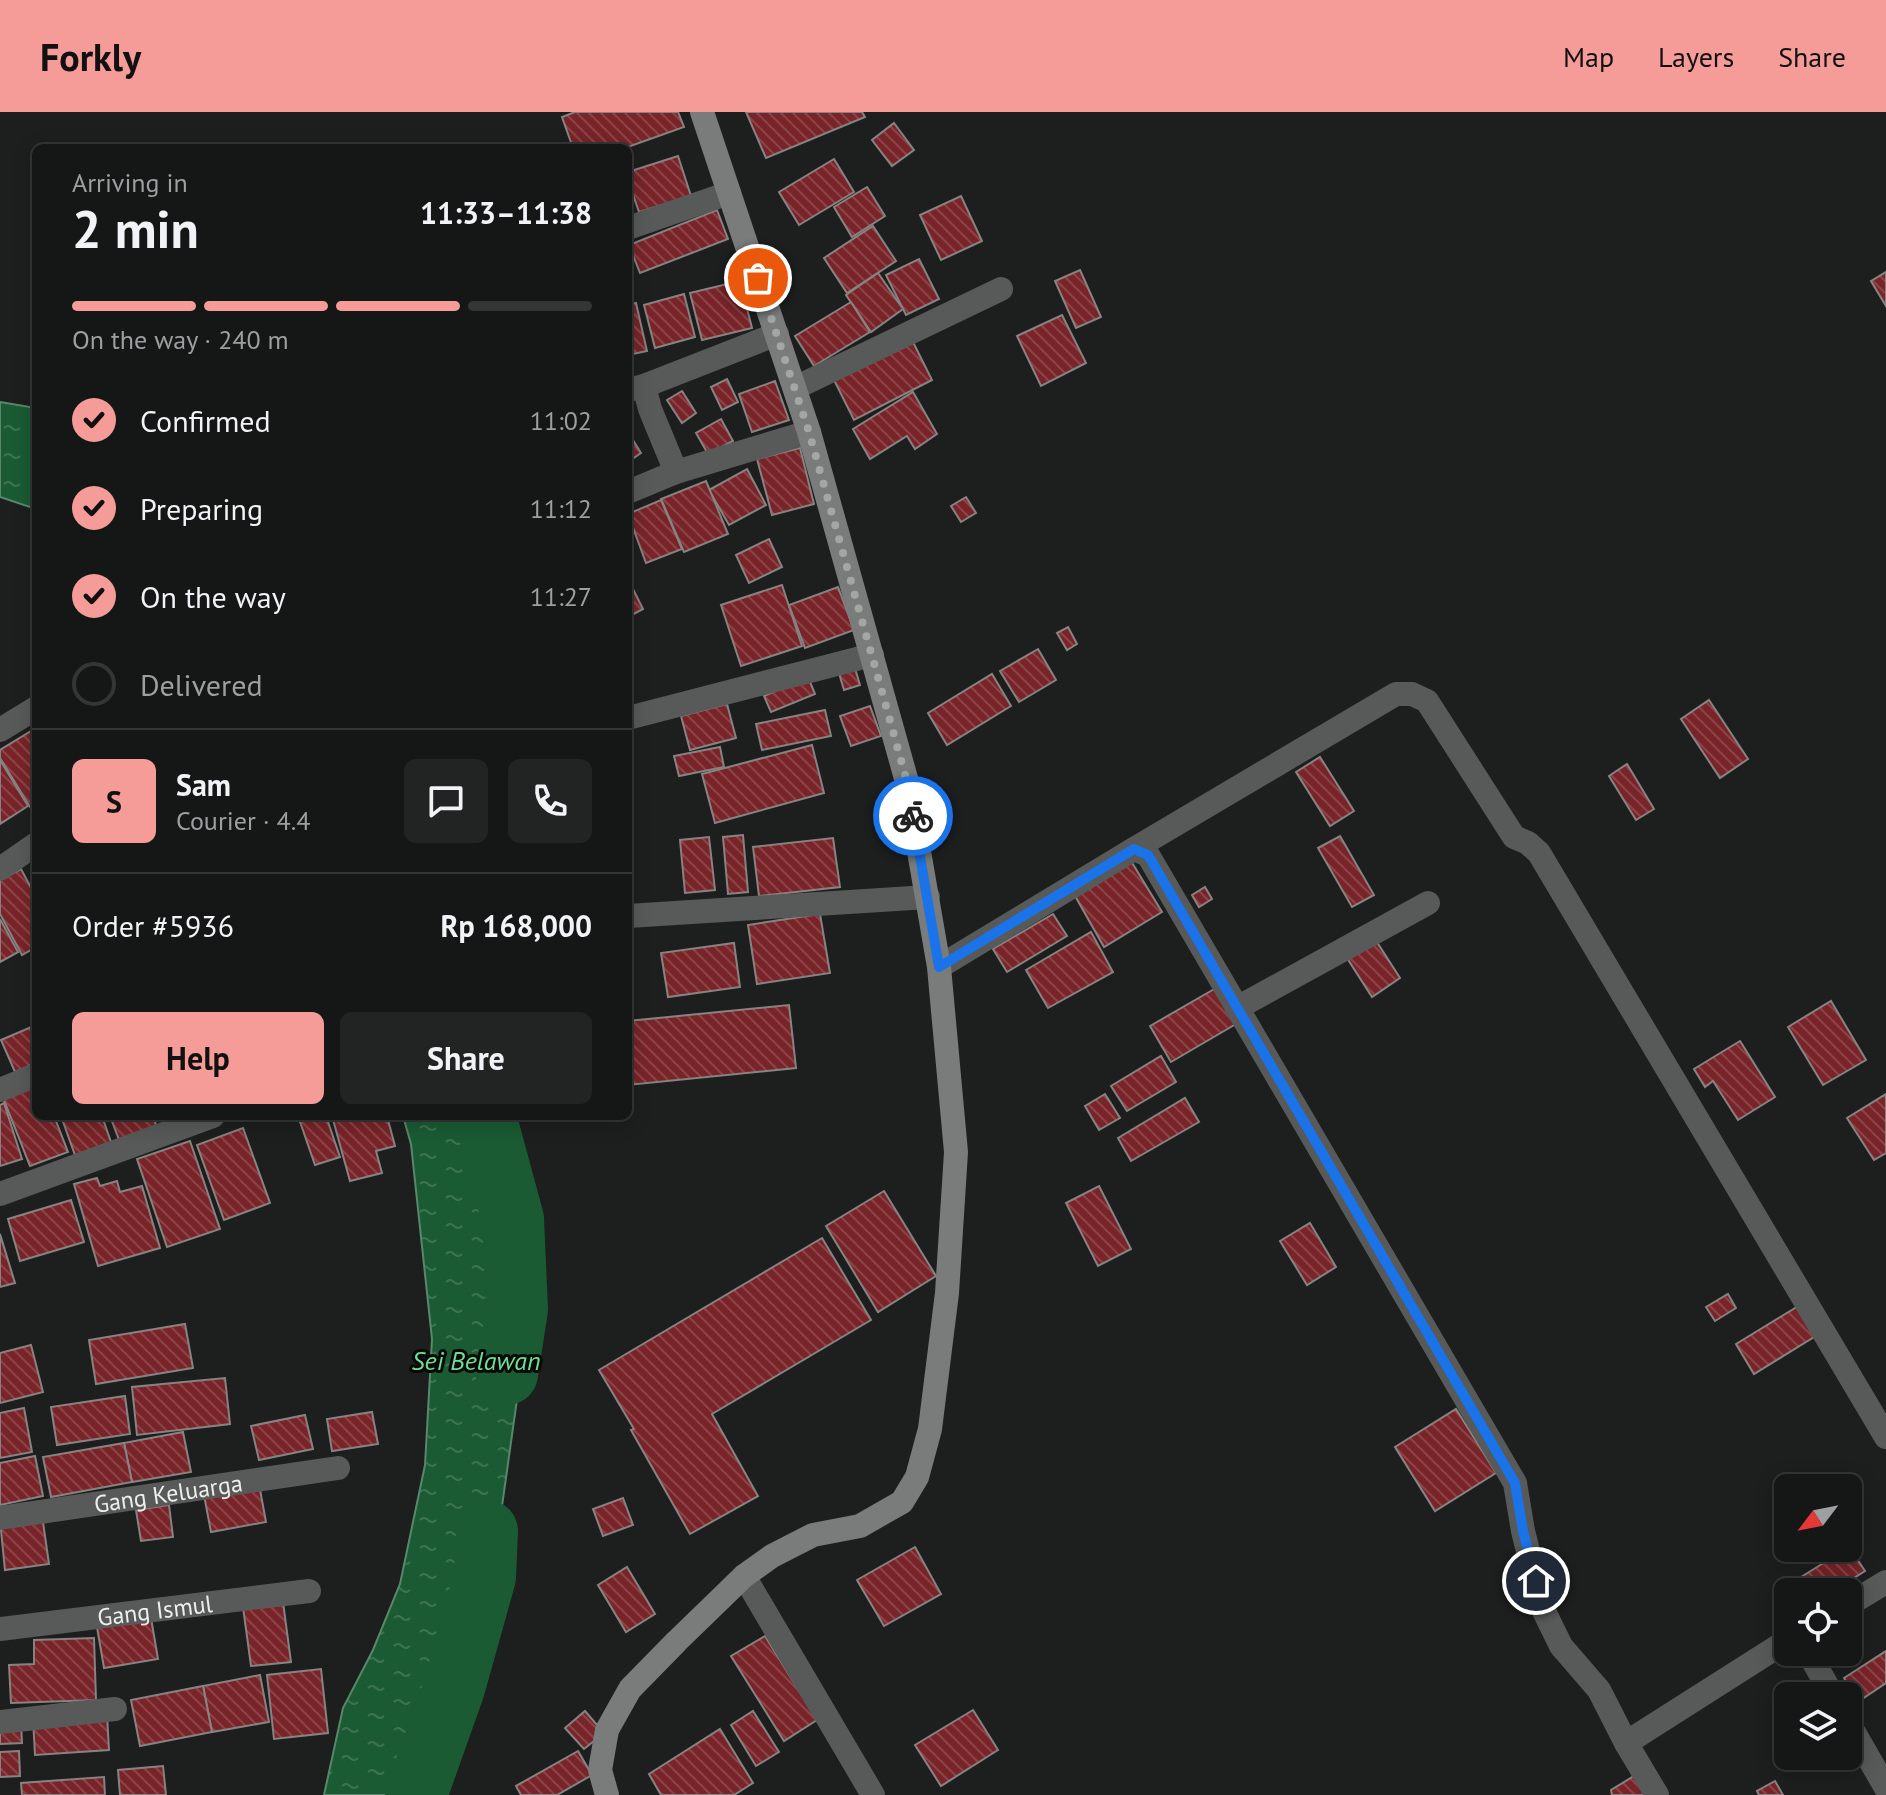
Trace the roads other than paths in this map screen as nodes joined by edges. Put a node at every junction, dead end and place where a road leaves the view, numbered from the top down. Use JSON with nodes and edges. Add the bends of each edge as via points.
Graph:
{"nodes":[{"id":1,"x":702,"y":112,"type":"edge"},
{"id":2,"x":729,"y":193,"type":"junction"},
{"id":3,"x":632,"y":227,"type":"edge"},
{"id":4,"x":1001,"y":289,"type":"dead end"},
{"id":5,"x":777,"y":334,"type":"junction"},
{"id":6,"x":636,"y":388,"type":"edge"},
{"id":7,"x":795,"y":388,"type":"junction"},
{"id":8,"x":809,"y":432,"type":"junction"},
{"id":9,"x":676,"y":472,"type":"junction"},
{"id":10,"x":632,"y":490,"type":"edge"},
{"id":11,"x":872,"y":655,"type":"junction"},
{"id":12,"x":32,"y":710,"type":"edge"},
{"id":13,"x":632,"y":717,"type":"edge"},
{"id":14,"x":0,"y":730,"type":"edge"},
{"id":15,"x":32,"y":847,"type":"edge"},
{"id":16,"x":1134,"y":849,"type":"junction"},
{"id":17,"x":0,"y":869,"type":"edge"},
{"id":18,"x":928,"y":897,"type":"junction"},
{"id":19,"x":1428,"y":903,"type":"dead end"},
{"id":20,"x":632,"y":916,"type":"edge"},
{"id":21,"x":939,"y":967,"type":"junction"},
{"id":22,"x":1237,"y":1008,"type":"junction"},
{"id":23,"x":32,"y":1077,"type":"edge"},
{"id":24,"x":0,"y":1090,"type":"edge"},
{"id":25,"x":202,"y":1120,"type":"edge"},
{"id":26,"x":0,"y":1194,"type":"edge"},
{"id":27,"x":1886,"y":1437,"type":"edge"},
{"id":28,"x":338,"y":1468,"type":"dead end"},
{"id":29,"x":0,"y":1518,"type":"edge"},
{"id":30,"x":744,"y":1576,"type":"junction"},
{"id":31,"x":1886,"y":1582,"type":"edge"},
{"id":32,"x":309,"y":1591,"type":"dead end"},
{"id":33,"x":1862,"y":1597,"type":"edge"},
{"id":34,"x":0,"y":1629,"type":"edge"},
{"id":35,"x":1774,"y":1649,"type":"edge"},
{"id":36,"x":115,"y":1709,"type":"dead end"},
{"id":37,"x":0,"y":1722,"type":"edge"},
{"id":38,"x":1626,"y":1743,"type":"junction"},
{"id":39,"x":1862,"y":1746,"type":"edge"},
{"id":40,"x":1886,"y":1788,"type":"edge"},
{"id":41,"x":607,"y":1795,"type":"edge"},
{"id":42,"x":873,"y":1795,"type":"edge"},
{"id":43,"x":1657,"y":1795,"type":"edge"}],
"edges":[{"from":1,"to":2,"type":"street"},
{"from":2,"to":3,"type":"street"},
{"from":2,"to":5,"type":"street"},
{"from":4,"to":7,"type":"street"},
{"from":5,"to":6,"type":"street"},
{"from":5,"to":7,"type":"street"},
{"from":6,"to":9,"type":"street"},
{"from":7,"to":8,"type":"street"},
{"from":8,"to":9,"type":"street"},
{"from":8,"to":11,"type":"street"},
{"from":9,"to":10,"type":"street"},
{"from":11,"to":13,"type":"street"},
{"from":11,"to":18,"type":"street","via":[[907,782]]},
{"from":12,"to":14,"type":"street"},
{"from":15,"to":17,"type":"street"},
{"from":16,"to":21,"type":"street"},
{"from":16,"to":22,"type":"street","via":[[1148,855]]},
{"from":16,"to":27,"type":"street","via":[[1396,694],[1427,701],[1514,837],[1539,853]]},
{"from":18,"to":20,"type":"street"},
{"from":18,"to":21,"type":"street"},
{"from":19,"to":22,"type":"street"},
{"from":21,"to":30,"type":"street","via":[[956,1152],[946,1308],[930,1429],[917,1477],[902,1502],[860,1526],[813,1535]]},
{"from":22,"to":38,"type":"street","via":[[1515,1483],[1542,1607],[1561,1646],[1599,1690]]},
{"from":23,"to":24,"type":"street"},
{"from":25,"to":26,"type":"street"},
{"from":28,"to":29,"type":"street","name":"Gang Keluarga"},
{"from":30,"to":41,"type":"street","via":[[630,1689],[607,1730],[600,1770]]},
{"from":30,"to":42,"type":"street"},
{"from":31,"to":33,"type":"street"},
{"from":32,"to":34,"type":"street","name":"Gang Ismul"},
{"from":35,"to":38,"type":"street"},
{"from":36,"to":37,"type":"street"},
{"from":38,"to":43,"type":"street"},
{"from":39,"to":40,"type":"street"}]}
